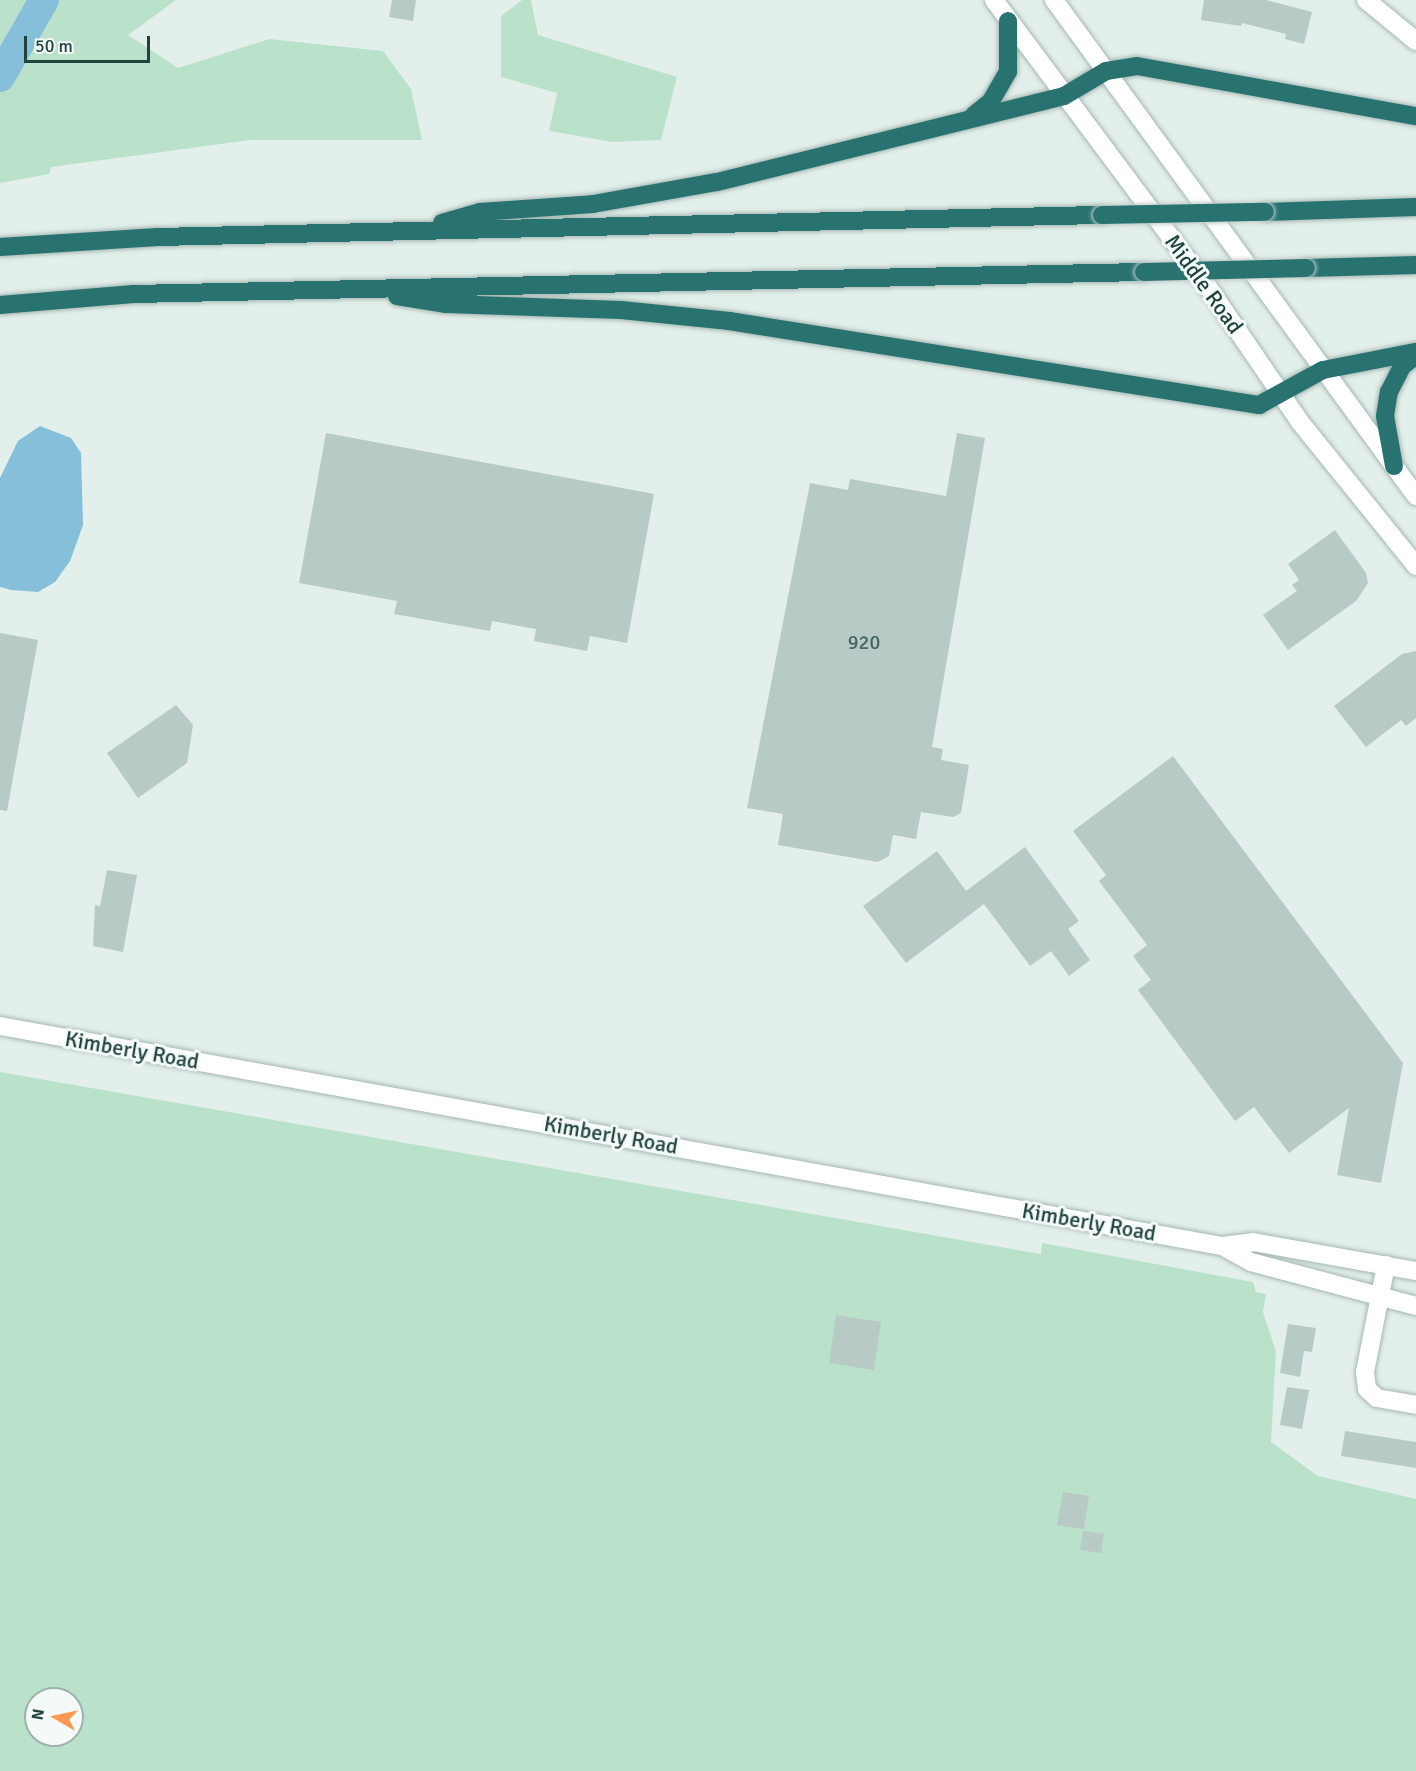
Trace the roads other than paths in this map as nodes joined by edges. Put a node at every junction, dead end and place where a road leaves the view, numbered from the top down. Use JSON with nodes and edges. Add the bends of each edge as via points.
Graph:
{"nodes":[{"id":1,"x":994,"y":0,"type":"edge"},
{"id":2,"x":1054,"y":0,"type":"edge"},
{"id":3,"x":1366,"y":0,"type":"edge"},
{"id":4,"x":1008,"y":21,"type":"junction"},
{"id":5,"x":1416,"y":41,"type":"edge"},
{"id":6,"x":1106,"y":71,"type":"junction"},
{"id":7,"x":1064,"y":96,"type":"junction"},
{"id":8,"x":1416,"y":117,"type":"edge"},
{"id":9,"x":970,"y":118,"type":"junction"},
{"id":10,"x":1416,"y":207,"type":"edge"},
{"id":11,"x":417,"y":231,"type":"junction"},
{"id":12,"x":0,"y":247,"type":"edge"},
{"id":13,"x":1416,"y":265,"type":"edge"},
{"id":14,"x":357,"y":289,"type":"junction"},
{"id":15,"x":7,"y":304,"type":"edge"},
{"id":16,"x":1416,"y":354,"type":"edge"},
{"id":17,"x":1323,"y":370,"type":"junction"},
{"id":18,"x":1281,"y":394,"type":"junction"},
{"id":19,"x":1394,"y":466,"type":"junction"},
{"id":20,"x":1416,"y":496,"type":"edge"},
{"id":21,"x":1416,"y":566,"type":"edge"},
{"id":22,"x":0,"y":1026,"type":"edge"},
{"id":23,"x":1221,"y":1246,"type":"junction"},
{"id":24,"x":1386,"y":1265,"type":"junction"},
{"id":25,"x":1416,"y":1271,"type":"edge"},
{"id":26,"x":1380,"y":1297,"type":"junction"},
{"id":27,"x":1416,"y":1306,"type":"edge"},
{"id":28,"x":1416,"y":1405,"type":"edge"}],
"edges":[{"from":1,"to":4,"type":"main road","name":"Middle Road"},
{"from":2,"to":6,"type":"main road","name":"Middle Road"},
{"from":3,"to":5,"type":"main road"},
{"from":4,"to":7,"type":"main road","name":"Middle Road"},
{"from":4,"to":9,"type":"highway","via":[[1008,72],[991,101]]},
{"from":6,"to":7,"type":"highway"},
{"from":6,"to":8,"type":"highway","via":[[1137,66]]},
{"from":6,"to":17,"type":"main road","name":"Middle Road"},
{"from":7,"to":9,"type":"highway"},
{"from":7,"to":18,"type":"main road","name":"Middle Road","via":[[1208,287]]},
{"from":9,"to":11,"type":"highway","via":[[705,185],[593,204],[480,212]]},
{"from":10,"to":11,"type":"highway","bridge":true},
{"from":11,"to":12,"type":"highway"},
{"from":13,"to":14,"type":"highway","bridge":true},
{"from":14,"to":15,"type":"highway","via":[[134,294]]},
{"from":14,"to":18,"type":"highway","via":[[446,304],[621,310],[729,321],[1259,405]]},
{"from":16,"to":17,"type":"highway"},
{"from":16,"to":19,"type":"highway","via":[[1402,366],[1389,392],[1385,416]]},
{"from":17,"to":18,"type":"highway"},
{"from":17,"to":19,"type":"main road","name":"Middle Road"},
{"from":18,"to":21,"type":"main road","name":"Middle Road"},
{"from":19,"to":20,"type":"main road","name":"Middle Road"},
{"from":22,"to":23,"type":"main road","name":"Kimberly Road"},
{"from":23,"to":24,"type":"main road","name":"Kimberly Road","via":[[1253,1242]]},
{"from":23,"to":26,"type":"main road","name":"Kimberly Road","via":[[1251,1262]]},
{"from":24,"to":25,"type":"main road","name":"Kimberly Road"},
{"from":24,"to":26,"type":"main road"},
{"from":26,"to":27,"type":"main road","name":"Kimberly Road"},
{"from":26,"to":28,"type":"main road","via":[[1365,1372],[1367,1389],[1377,1398]]}]}
